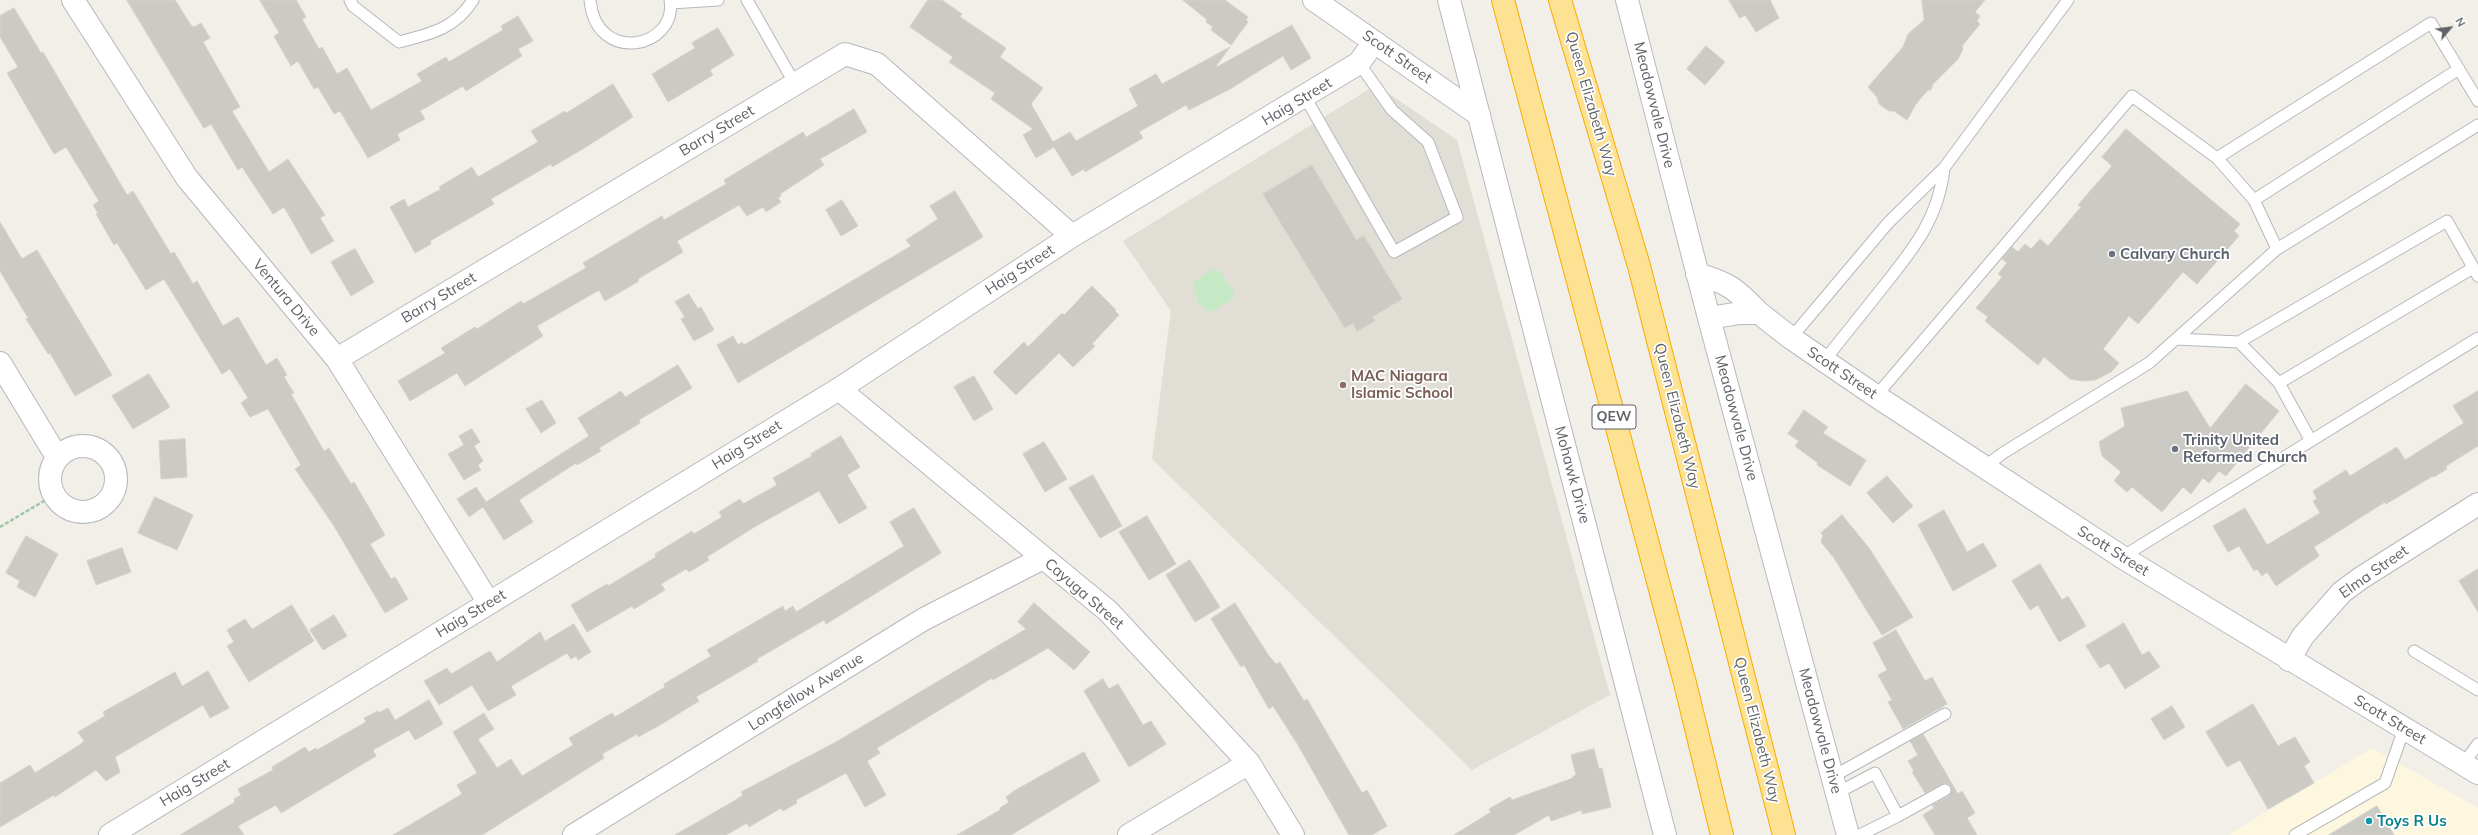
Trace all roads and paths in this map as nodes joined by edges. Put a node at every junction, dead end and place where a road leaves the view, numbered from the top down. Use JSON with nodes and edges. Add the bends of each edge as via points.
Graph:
{"nodes":[{"id":1,"x":73,"y":0,"type":"edge"},
{"id":2,"x":350,"y":0,"type":"edge"},
{"id":3,"x":473,"y":0,"type":"edge"},
{"id":4,"x":590,"y":0,"type":"edge"},
{"id":5,"x":718,"y":0,"type":"edge"},
{"id":6,"x":747,"y":0,"type":"edge"},
{"id":7,"x":1314,"y":0,"type":"edge"},
{"id":8,"x":1449,"y":0,"type":"edge"},
{"id":9,"x":1503,"y":0,"type":"edge"},
{"id":10,"x":1560,"y":0,"type":"edge"},
{"id":11,"x":1628,"y":0,"type":"edge"},
{"id":12,"x":2068,"y":0,"type":"edge"},
{"id":13,"x":671,"y":1,"type":"edge"},
{"id":14,"x":1374,"y":42,"type":"junction"},
{"id":15,"x":1360,"y":63,"type":"junction"},
{"id":16,"x":2459,"y":69,"type":"junction"},
{"id":17,"x":795,"y":84,"type":"junction"},
{"id":18,"x":1305,"y":97,"type":"junction"},
{"id":19,"x":2478,"y":101,"type":"edge"},
{"id":20,"x":1478,"y":115,"type":"junction"},
{"id":21,"x":2478,"y":125,"type":"edge"},
{"id":22,"x":2217,"y":158,"type":"junction"},
{"id":23,"x":1944,"y":168,"type":"junction"},
{"id":24,"x":2254,"y":200,"type":"junction"},
{"id":25,"x":1072,"y":236,"type":"junction"},
{"id":26,"x":2277,"y":249,"type":"junction"},
{"id":27,"x":2476,"y":272,"type":"edge"},
{"id":28,"x":1697,"y":274,"type":"junction"},
{"id":29,"x":1759,"y":313,"type":"junction"},
{"id":30,"x":1708,"y":318,"type":"junction"},
{"id":31,"x":1790,"y":338,"type":"junction"},
{"id":32,"x":2478,"y":338,"type":"edge"},
{"id":33,"x":2176,"y":339,"type":"junction"},
{"id":34,"x":2239,"y":342,"type":"junction"},
{"id":35,"x":337,"y":359,"type":"junction"},
{"id":36,"x":1824,"y":361,"type":"junction"},
{"id":37,"x":0,"y":363,"type":"edge"},
{"id":38,"x":2279,"y":384,"type":"junction"},
{"id":39,"x":839,"y":388,"type":"junction"},
{"id":40,"x":1876,"y":396,"type":"junction"},
{"id":41,"x":2311,"y":441,"type":"junction"},
{"id":42,"x":57,"y":457,"type":"junction"},
{"id":43,"x":1983,"y":468,"type":"junction"},
{"id":44,"x":54,"y":495,"type":"junction"},
{"id":45,"x":2478,"y":504,"type":"edge"},
{"id":46,"x":0,"y":527,"type":"edge"},
{"id":47,"x":2122,"y":557,"type":"junction"},
{"id":48,"x":1043,"y":558,"type":"junction"},
{"id":49,"x":489,"y":603,"type":"junction"},
{"id":50,"x":2414,"y":651,"type":"dead end"},
{"id":51,"x":2289,"y":660,"type":"junction"},
{"id":52,"x":2478,"y":690,"type":"edge"},
{"id":53,"x":1945,"y":714,"type":"dead end"},
{"id":54,"x":2404,"y":728,"type":"junction"},
{"id":55,"x":2478,"y":744,"type":"edge"},
{"id":56,"x":1249,"y":763,"type":"junction"},
{"id":57,"x":2470,"y":768,"type":"edge"},
{"id":58,"x":1835,"y":785,"type":"junction"},
{"id":59,"x":1945,"y":790,"type":"dead end"},
{"id":60,"x":1898,"y":816,"type":"junction"},
{"id":61,"x":132,"y":829,"type":"edge"},
{"id":62,"x":110,"y":835,"type":"edge"},
{"id":63,"x":574,"y":835,"type":"edge"},
{"id":64,"x":1129,"y":835,"type":"edge"},
{"id":65,"x":1292,"y":835,"type":"edge"},
{"id":66,"x":1665,"y":835,"type":"edge"},
{"id":67,"x":1722,"y":835,"type":"edge"},
{"id":68,"x":1784,"y":835,"type":"edge"},
{"id":69,"x":1848,"y":835,"type":"edge"},
{"id":70,"x":1860,"y":835,"type":"edge"},
{"id":71,"x":2295,"y":835,"type":"edge"}],
"edges":[{"from":1,"to":35,"type":"street","name":"Ventura Drive","via":[[187,178]]},
{"from":2,"to":3,"type":"lane","via":[[353,6],[399,42],[440,31],[467,10]]},
{"from":4,"to":13,"type":"lane","via":[[597,25],[605,35],[629,44],[642,42],[654,36],[666,21]]},
{"from":5,"to":13,"type":"lane"},
{"from":6,"to":17,"type":"lane"},
{"from":7,"to":14,"type":"street","name":"Scott Street"},
{"from":8,"to":20,"type":"street","name":"Mohawk Drive"},
{"from":9,"to":67,"type":"highway","number":"QEW","via":[[1685,683]]},
{"from":10,"to":68,"type":"highway","name":"Queen Elizabeth Way","via":[[1639,266]]},
{"from":11,"to":28,"type":"street","name":"Meadowvale Drive"},
{"from":12,"to":23,"type":"lane"},
{"from":14,"to":15,"type":"street","name":"Haig Street"},
{"from":14,"to":20,"type":"street","name":"Scott Street"},
{"from":15,"to":18,"type":"street","name":"Haig Street"},
{"from":15,"to":18,"type":"lane","via":[[1392,110],[1428,142],[1458,217],[1394,252]]},
{"from":16,"to":19,"type":"lane"},
{"from":16,"to":22,"type":"lane","via":[[2431,23]]},
{"from":16,"to":24,"type":"lane"},
{"from":17,"to":25,"type":"street","name":"Barry Street","via":[[845,54],[877,64]]},
{"from":17,"to":35,"type":"street","name":"Barry Street"},
{"from":18,"to":25,"type":"street","name":"Haig Street"},
{"from":20,"to":66,"type":"street","name":"Mohawk Drive"},
{"from":21,"to":26,"type":"lane"},
{"from":22,"to":24,"type":"lane"},
{"from":22,"to":40,"type":"lane","via":[[2132,96]]},
{"from":23,"to":31,"type":"lane","via":[[1888,223]]},
{"from":23,"to":36,"type":"lane","via":[[1942,190],[1924,232]]},
{"from":24,"to":26,"type":"lane"},
{"from":25,"to":39,"type":"street","name":"Haig Street"},
{"from":26,"to":33,"type":"lane"},
{"from":27,"to":34,"type":"lane","via":[[2447,221]]},
{"from":27,"to":38,"type":"lane"},
{"from":28,"to":29,"type":"street","name":"Scott Street","via":[[1722,281],[1734,288]]},
{"from":28,"to":30,"type":"street","name":"Meadowvale Drive"},
{"from":29,"to":30,"type":"street"},
{"from":29,"to":31,"type":"street","name":"Scott Street"},
{"from":30,"to":58,"type":"street","name":"Meadowvale Drive"},
{"from":31,"to":36,"type":"street","name":"Scott Street"},
{"from":32,"to":41,"type":"lane"},
{"from":33,"to":34,"type":"lane"},
{"from":33,"to":43,"type":"lane","via":[[2149,363]]},
{"from":34,"to":38,"type":"lane"},
{"from":35,"to":49,"type":"street","name":"Ventura Drive"},
{"from":36,"to":40,"type":"street","name":"Scott Street"},
{"from":37,"to":42,"type":"street"},
{"from":38,"to":41,"type":"lane"},
{"from":39,"to":48,"type":"street","name":"Cayuga Street"},
{"from":39,"to":49,"type":"street","name":"Haig Street"},
{"from":40,"to":43,"type":"street","name":"Scott Street"},
{"from":41,"to":47,"type":"lane"},
{"from":42,"to":44,"type":"street","via":[[50,475]]},
{"from":42,"to":44,"type":"street","via":[[76,445],[88,445],[108,456],[117,476],[116,488],[111,498],[93,511],[70,510]]},
{"from":43,"to":47,"type":"street","name":"Scott Street"},
{"from":44,"to":46,"type":"path"},
{"from":45,"to":51,"type":"street","name":"Elma Street","via":[[2342,592],[2303,636]]},
{"from":47,"to":51,"type":"street","name":"Scott Street"},
{"from":48,"to":56,"type":"street","name":"Cayuga Street","via":[[1108,611]]},
{"from":48,"to":63,"type":"street","name":"Longfellow Avenue","via":[[924,619]]},
{"from":49,"to":61,"type":"street","name":"Haig Street"},
{"from":50,"to":52,"type":"lane"},
{"from":51,"to":54,"type":"street","name":"Scott Street"},
{"from":53,"to":58,"type":"lane"},
{"from":54,"to":57,"type":"street","name":"Scott Street"},
{"from":54,"to":71,"type":"lane","via":[[2385,783]]},
{"from":55,"to":57,"type":"lane"},
{"from":56,"to":64,"type":"street"},
{"from":56,"to":65,"type":"street","name":"Cayuga Street"},
{"from":58,"to":60,"type":"lane","via":[[1875,773]]},
{"from":58,"to":69,"type":"street","name":"Meadowvale Drive"},
{"from":59,"to":60,"type":"lane"},
{"from":60,"to":70,"type":"lane"},
{"from":61,"to":62,"type":"street","name":"Haig Street"}]}
